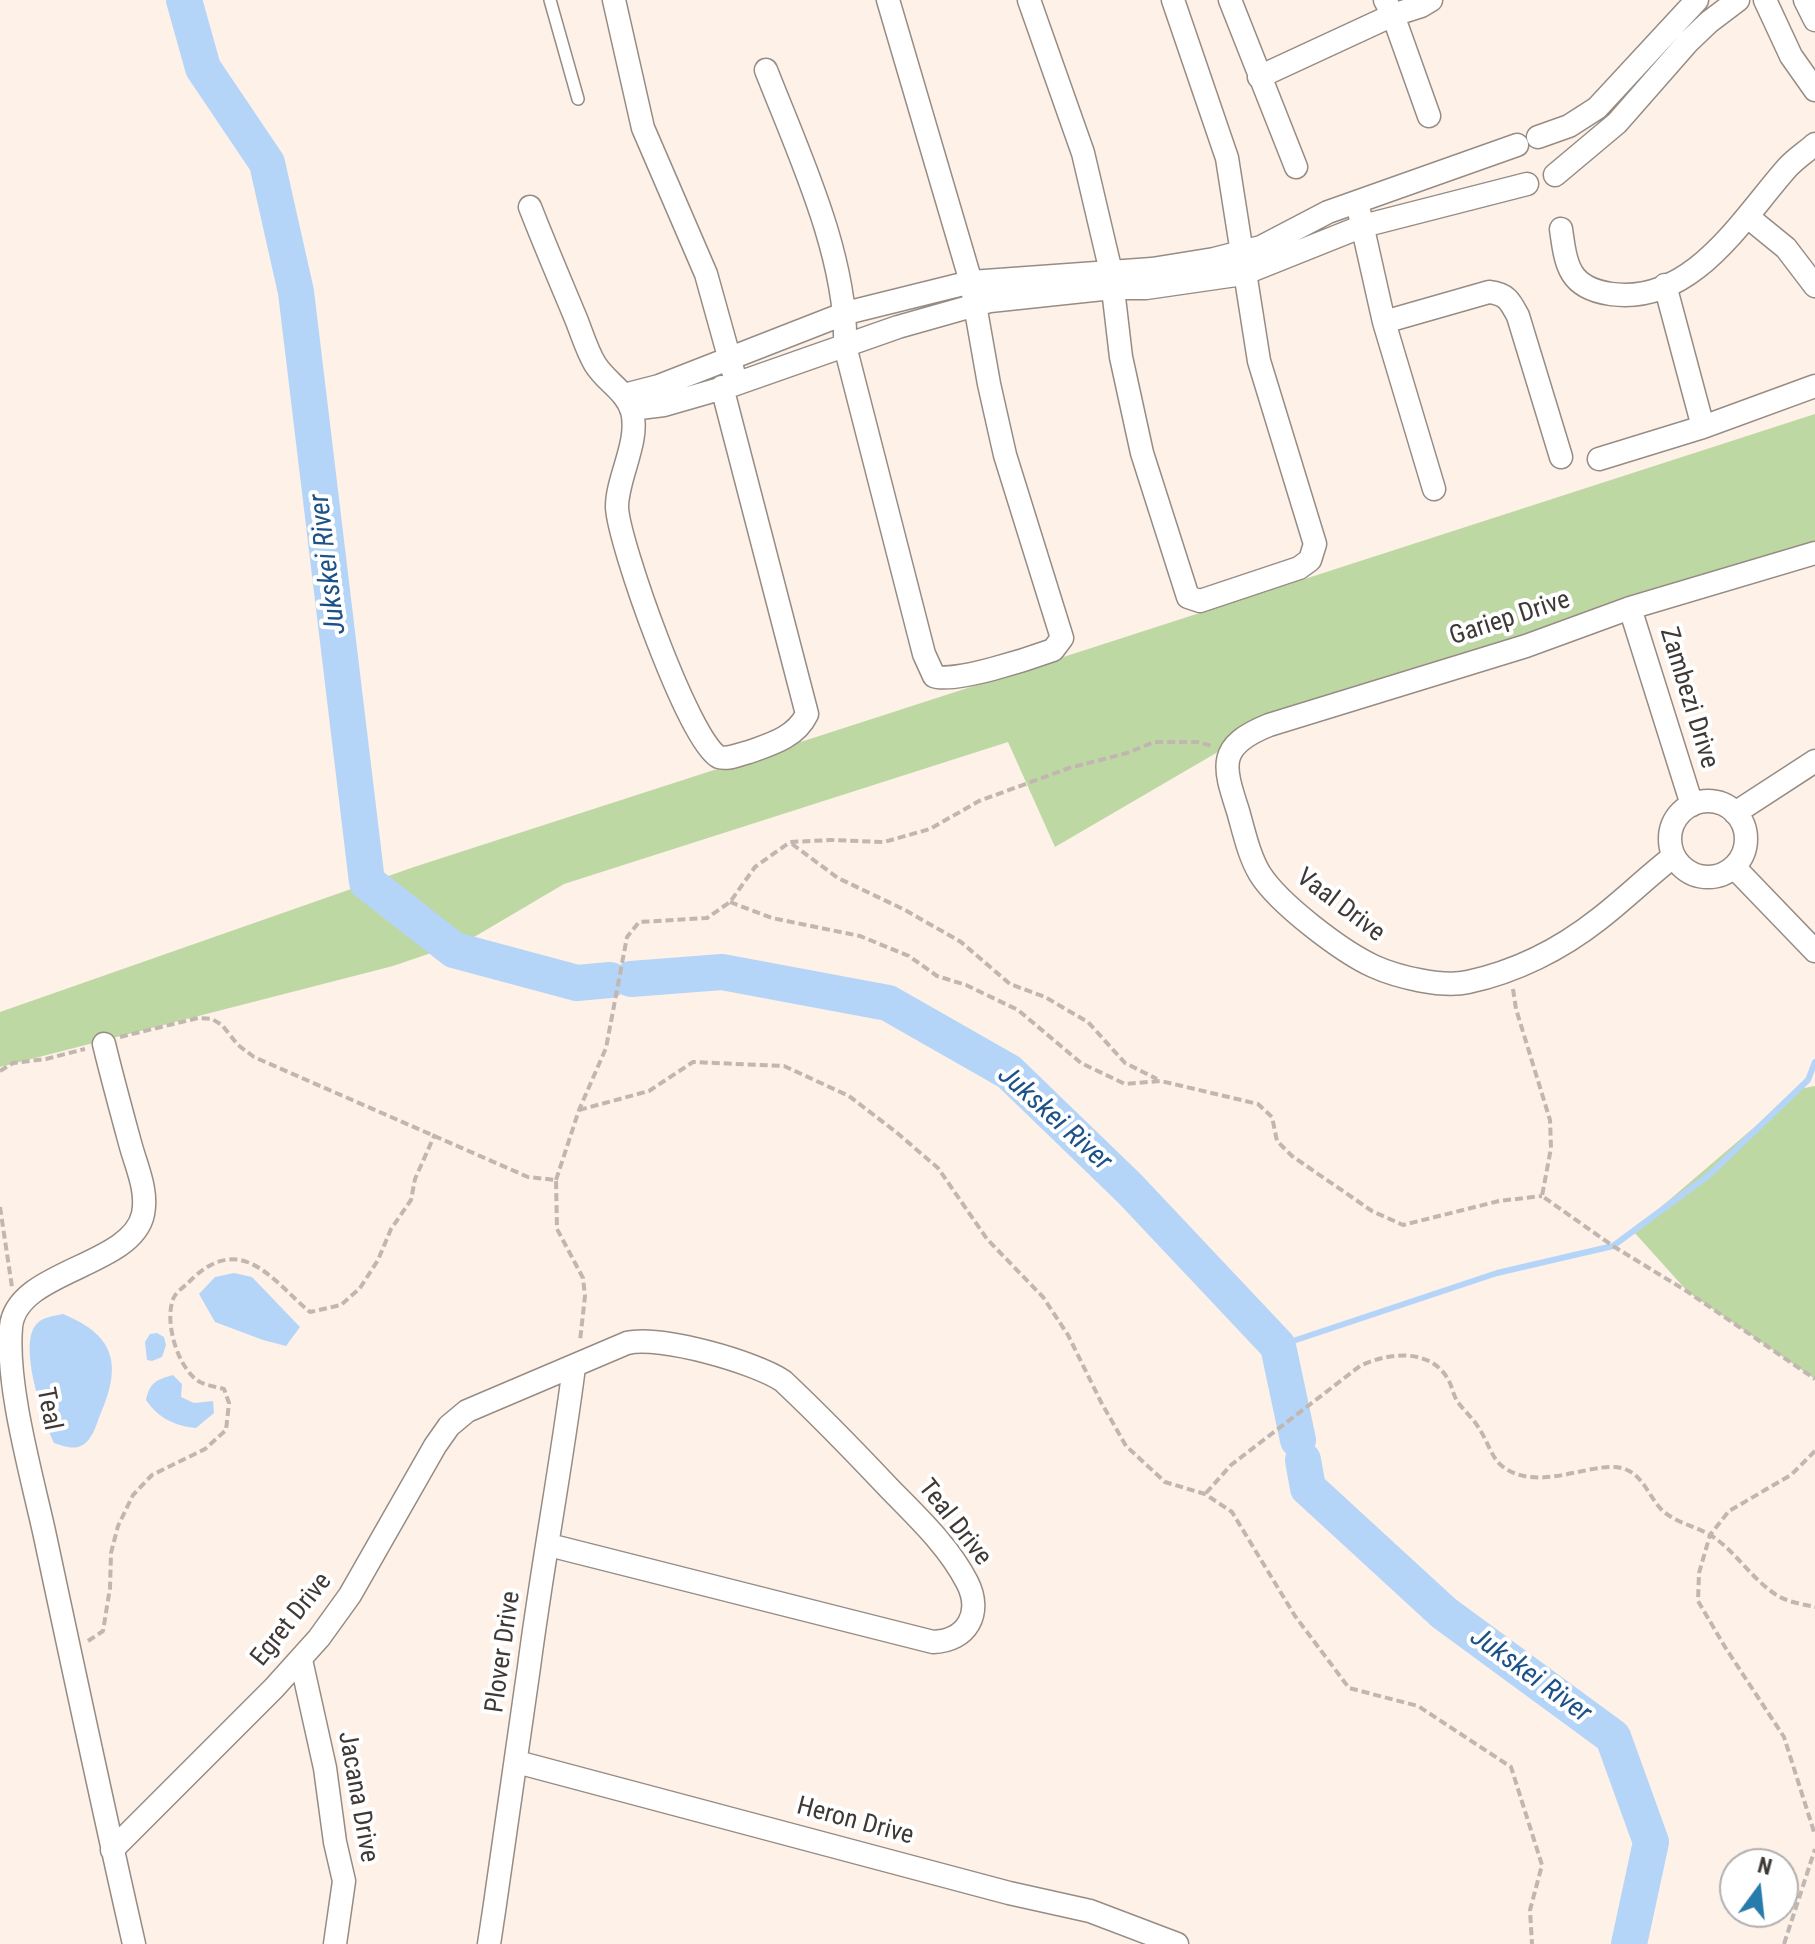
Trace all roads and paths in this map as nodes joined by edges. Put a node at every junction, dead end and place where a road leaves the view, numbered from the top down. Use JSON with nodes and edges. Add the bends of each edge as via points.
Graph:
{"nodes":[{"id":1,"x":550,"y":0,"type":"edge"},
{"id":2,"x":614,"y":0,"type":"edge"},
{"id":3,"x":888,"y":0,"type":"edge"},
{"id":4,"x":1029,"y":0,"type":"edge"},
{"id":5,"x":1173,"y":0,"type":"edge"},
{"id":6,"x":1230,"y":0,"type":"edge"},
{"id":7,"x":1431,"y":0,"type":"edge"},
{"id":8,"x":1697,"y":0,"type":"edge"},
{"id":9,"x":1738,"y":0,"type":"edge"},
{"id":10,"x":1765,"y":0,"type":"edge"},
{"id":11,"x":1805,"y":0,"type":"edge"},
{"id":12,"x":1389,"y":7,"type":"edge"},
{"id":13,"x":1815,"y":20,"type":"edge"},
{"id":14,"x":766,"y":70,"type":"dead end"},
{"id":15,"x":1259,"y":77,"type":"junction"},
{"id":16,"x":1815,"y":90,"type":"edge"},
{"id":17,"x":578,"y":99,"type":"dead end"},
{"id":18,"x":1429,"y":116,"type":"dead end"},
{"id":19,"x":1528,"y":141,"type":"junction"},
{"id":20,"x":1815,"y":144,"type":"edge"},
{"id":21,"x":1296,"y":167,"type":"dead end"},
{"id":22,"x":1555,"y":175,"type":"junction"},
{"id":23,"x":1527,"y":184,"type":"junction"},
{"id":24,"x":1357,"y":202,"type":"junction"},
{"id":25,"x":530,"y":207,"type":"dead end"},
{"id":26,"x":1748,"y":217,"type":"junction"},
{"id":27,"x":1363,"y":226,"type":"junction"},
{"id":28,"x":1561,"y":229,"type":"dead end"},
{"id":29,"x":1242,"y":263,"type":"junction"},
{"id":30,"x":1112,"y":280,"type":"junction"},
{"id":31,"x":1665,"y":285,"type":"junction"},
{"id":32,"x":1815,"y":286,"type":"edge"},
{"id":33,"x":973,"y":294,"type":"junction"},
{"id":34,"x":846,"y":313,"type":"junction"},
{"id":35,"x":1384,"y":322,"type":"junction"},
{"id":36,"x":845,"y":346,"type":"junction"},
{"id":37,"x":730,"y":359,"type":"junction"},
{"id":38,"x":729,"y":386,"type":"junction"},
{"id":39,"x":1815,"y":386,"type":"edge"},
{"id":40,"x":628,"y":402,"type":"junction"},
{"id":41,"x":1703,"y":427,"type":"junction"},
{"id":42,"x":1561,"y":457,"type":"dead end"},
{"id":43,"x":1599,"y":459,"type":"dead end"},
{"id":44,"x":1434,"y":489,"type":"dead end"},
{"id":45,"x":1815,"y":553,"type":"edge"},
{"id":46,"x":1630,"y":608,"type":"junction"},
{"id":47,"x":1231,"y":752,"type":"junction"},
{"id":48,"x":1815,"y":761,"type":"edge"},
{"id":49,"x":1692,"y":805,"type":"junction"},
{"id":50,"x":1735,"y":813,"type":"junction"},
{"id":51,"x":790,"y":842,"type":"junction"},
{"id":52,"x":1674,"y":856,"type":"junction"},
{"id":53,"x":1734,"y":867,"type":"junction"},
{"id":54,"x":730,"y":902,"type":"junction"},
{"id":55,"x":1815,"y":951,"type":"edge"},
{"id":56,"x":1511,"y":969,"type":"junction"},
{"id":57,"x":104,"y":1044,"type":"junction"},
{"id":58,"x":0,"y":1071,"type":"edge"},
{"id":59,"x":1161,"y":1081,"type":"junction"},
{"id":60,"x":579,"y":1110,"type":"junction"},
{"id":61,"x":435,"y":1134,"type":"junction"},
{"id":62,"x":556,"y":1180,"type":"junction"},
{"id":63,"x":1542,"y":1196,"type":"junction"},
{"id":64,"x":0,"y":1207,"type":"edge"},
{"id":65,"x":15,"y":1310,"type":"junction"},
{"id":66,"x":574,"y":1367,"type":"junction"},
{"id":67,"x":1815,"y":1379,"type":"edge"},
{"id":68,"x":1815,"y":1451,"type":"edge"},
{"id":69,"x":1205,"y":1494,"type":"junction"},
{"id":70,"x":1710,"y":1535,"type":"junction"},
{"id":71,"x":549,"y":1545,"type":"junction"},
{"id":72,"x":1815,"y":1607,"type":"edge"},
{"id":73,"x":69,"y":1653,"type":"junction"},
{"id":74,"x":301,"y":1660,"type":"junction"},
{"id":75,"x":517,"y":1762,"type":"junction"},
{"id":76,"x":1815,"y":1835,"type":"edge"},
{"id":77,"x":1815,"y":1849,"type":"edge"},
{"id":78,"x":112,"y":1850,"type":"junction"},
{"id":79,"x":134,"y":1944,"type":"edge"},
{"id":80,"x":335,"y":1944,"type":"edge"},
{"id":81,"x":489,"y":1944,"type":"edge"},
{"id":82,"x":1177,"y":1944,"type":"edge"},
{"id":83,"x":1532,"y":1944,"type":"edge"},
{"id":84,"x":1784,"y":1944,"type":"edge"}],
"edges":[{"from":1,"to":17,"type":"lane"},
{"from":2,"to":37,"type":"street","via":[[643,128],[706,274]]},
{"from":3,"to":33,"type":"street"},
{"from":4,"to":30,"type":"street","via":[[1083,153]]},
{"from":5,"to":29,"type":"street","via":[[1227,158]]},
{"from":6,"to":15,"type":"street"},
{"from":7,"to":12,"type":"street","via":[[1421,6]]},
{"from":8,"to":19,"type":"street","via":[[1597,108],[1569,126]]},
{"from":9,"to":22,"type":"street","via":[[1688,42],[1617,123]]},
{"from":10,"to":16,"type":"street","via":[[1791,56]]},
{"from":11,"to":13,"type":"street"},
{"from":12,"to":15,"type":"street"},
{"from":12,"to":18,"type":"street"},
{"from":14,"to":34,"type":"street","via":[[820,207]]},
{"from":15,"to":21,"type":"street"},
{"from":19,"to":22,"type":"street","via":[[1553,145],[1559,160]]},
{"from":19,"to":23,"type":"street","via":[[1513,153],[1513,172]]},
{"from":19,"to":24,"type":"street"},
{"from":20,"to":26,"type":"street"},
{"from":22,"to":23,"type":"street","via":[[1542,184]]},
{"from":23,"to":27,"type":"street"},
{"from":24,"to":27,"type":"street"},
{"from":24,"to":29,"type":"street","via":[[1312,219]]},
{"from":25,"to":40,"type":"street","via":[[595,364]]},
{"from":26,"to":31,"type":"street","via":[[1706,261]]},
{"from":26,"to":32,"type":"street","via":[[1786,248]]},
{"from":27,"to":29,"type":"street"},
{"from":27,"to":35,"type":"street"},
{"from":28,"to":31,"type":"street","via":[[1573,278],[1587,289],[1625,296]]},
{"from":29,"to":30,"type":"street","via":[[1152,269]]},
{"from":29,"to":30,"type":"street","via":[[1259,361],[1315,544],[1310,560],[1299,568],[1200,601],[1188,597],[1142,453],[1121,357]]},
{"from":30,"to":33,"type":"street"},
{"from":31,"to":41,"type":"street"},
{"from":33,"to":34,"type":"street"},
{"from":33,"to":36,"type":"street"},
{"from":33,"to":36,"type":"street","via":[[1005,455],[1062,638],[1053,650],[943,680],[934,676]]},
{"from":34,"to":36,"type":"street"},
{"from":34,"to":37,"type":"street"},
{"from":35,"to":42,"type":"street","via":[[1489,292],[1508,298]]},
{"from":35,"to":44,"type":"street"},
{"from":36,"to":38,"type":"street"},
{"from":37,"to":38,"type":"street"},
{"from":37,"to":40,"type":"street"},
{"from":38,"to":40,"type":"street","via":[[664,405]]},
{"from":38,"to":40,"type":"street","via":[[807,714],[790,735],[729,758],[719,757],[706,745],[672,677],[628,554],[617,506],[632,435]]},
{"from":39,"to":41,"type":"street"},
{"from":41,"to":43,"type":"street"},
{"from":45,"to":46,"type":"street","name":"Gariep Drive"},
{"from":46,"to":47,"type":"street","name":"Gariep Drive","via":[[1526,646],[1269,725],[1247,735]]},
{"from":46,"to":49,"type":"street","name":"Zambezi Drive"},
{"from":47,"to":51,"type":"path","via":[[1198,742],[1154,742],[979,801],[930,829],[895,839]]},
{"from":47,"to":56,"type":"street","name":"Vaal Drive","via":[[1226,773],[1259,872],[1317,929],[1372,966],[1413,979],[1465,983]]},
{"from":48,"to":50,"type":"street"},
{"from":49,"to":50,"type":"street","via":[[1710,802]]},
{"from":49,"to":52,"type":"street","via":[[1675,821],[1670,844]]},
{"from":50,"to":53,"type":"street","via":[[1746,841]]},
{"from":51,"to":54,"type":"path","via":[[755,867]]},
{"from":51,"to":59,"type":"path","via":[[838,878],[961,942],[1010,984],[1088,1022],[1125,1063]]},
{"from":52,"to":53,"type":"street","via":[[1682,867],[1708,877]]},
{"from":52,"to":56,"type":"street","name":"Vaal Drive","via":[[1585,929]]},
{"from":53,"to":55,"type":"street"},
{"from":54,"to":59,"type":"path","via":[[772,918],[860,936],[909,956],[937,976],[1018,1010],[1081,1063],[1125,1084]]},
{"from":54,"to":60,"type":"path","via":[[707,918],[639,922],[627,937],[606,1048]]},
{"from":56,"to":63,"type":"path","via":[[1516,1009],[1550,1120]]},
{"from":57,"to":58,"type":"path","via":[[13,1063]]},
{"from":57,"to":61,"type":"path","via":[[183,1021],[212,1019],[254,1057]]},
{"from":57,"to":65,"type":"street","via":[[143,1186],[143,1216],[114,1249],[53,1280]]},
{"from":59,"to":63,"type":"path","via":[[1258,1104],[1272,1117],[1277,1141],[1292,1156],[1372,1211],[1403,1225]]},
{"from":60,"to":62,"type":"path"},
{"from":60,"to":69,"type":"path","via":[[649,1091],[693,1062],[784,1066],[849,1096],[938,1168],[987,1239],[1043,1297],[1126,1446],[1165,1482]]},
{"from":61,"to":62,"type":"path","via":[[528,1177]]},
{"from":61,"to":73,"type":"path","via":[[411,1200],[360,1288],[341,1305],[310,1312],[246,1261],[218,1260],[174,1297],[173,1340],[184,1366],[198,1381],[224,1389],[229,1403],[226,1430],[205,1449],[152,1475],[133,1495],[111,1553],[103,1631]]},
{"from":62,"to":66,"type":"path","via":[[557,1229],[577,1263],[585,1296]]},
{"from":63,"to":67,"type":"path"},
{"from":64,"to":65,"type":"path"},
{"from":65,"to":73,"type":"street","name":"Teal","via":[[11,1366]]},
{"from":66,"to":71,"type":"street","name":"Plover Drive"},
{"from":66,"to":71,"type":"street","name":"Teal Drive","via":[[643,1340],[666,1342],[773,1375],[926,1525],[967,1581],[973,1611],[960,1634],[933,1642]]},
{"from":66,"to":74,"type":"street","name":"Egret Drive","via":[[467,1411],[449,1426],[350,1595]]},
{"from":68,"to":70,"type":"path","via":[[1791,1475],[1729,1511]]},
{"from":69,"to":70,"type":"path","via":[[1231,1465],[1339,1382],[1376,1358],[1415,1356],[1446,1376],[1504,1467],[1548,1478],[1620,1467],[1631,1471],[1662,1510]]},
{"from":69,"to":83,"type":"path","via":[[1232,1512],[1295,1616],[1349,1688],[1418,1706],[1511,1767],[1542,1865],[1530,1910]]},
{"from":70,"to":72,"type":"path","via":[[1775,1594]]},
{"from":70,"to":76,"type":"path","via":[[1699,1573],[1698,1601],[1784,1737]]},
{"from":71,"to":75,"type":"street","name":"Plover Drive"},
{"from":73,"to":78,"type":"street","name":"Teal"},
{"from":74,"to":78,"type":"street","name":"Egret Drive"},
{"from":74,"to":80,"type":"street","name":"Jacana Drive","via":[[344,1881]]},
{"from":75,"to":81,"type":"street","name":"Plover Drive"},
{"from":75,"to":82,"type":"street","name":"Heron Drive","via":[[1090,1911]]},
{"from":77,"to":84,"type":"path"},
{"from":78,"to":79,"type":"street"}]}
